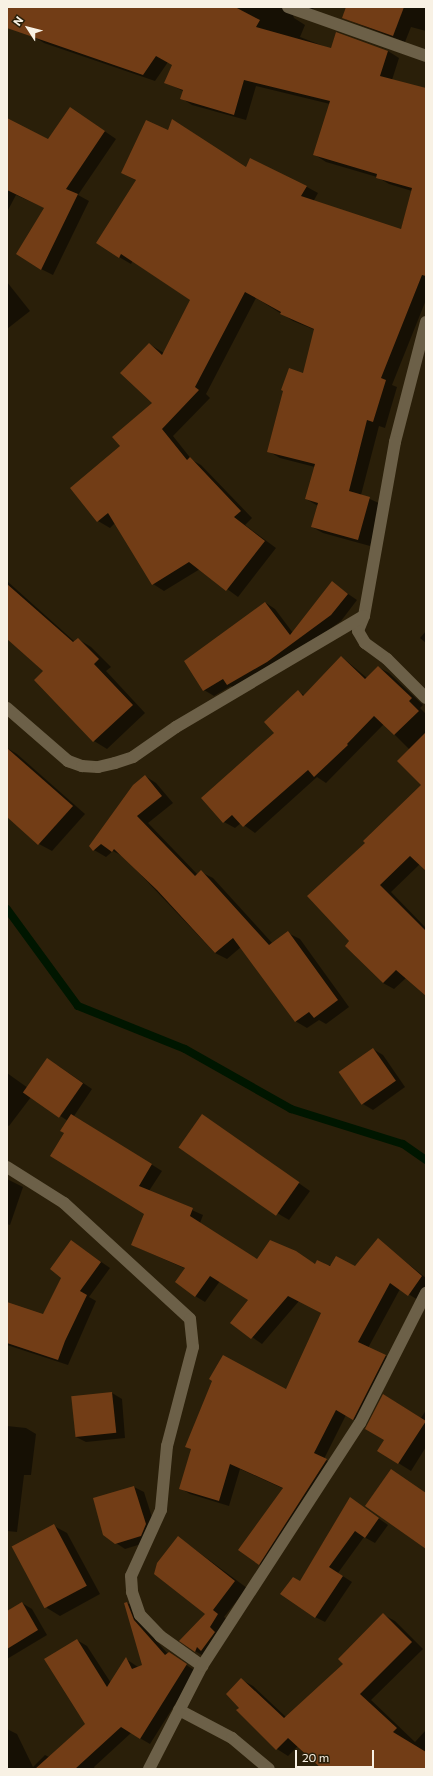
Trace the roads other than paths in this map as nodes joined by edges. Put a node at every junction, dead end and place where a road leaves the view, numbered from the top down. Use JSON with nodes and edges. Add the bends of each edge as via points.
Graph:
{"nodes":[{"id":1,"x":288,"y":7,"type":"edge"},
{"id":2,"x":426,"y":56,"type":"edge"},
{"id":3,"x":426,"y":322,"type":"edge"},
{"id":4,"x":423,"y":344,"type":"edge"},
{"id":5,"x":364,"y":616,"type":"junction"},
{"id":6,"x":426,"y":698,"type":"edge"},
{"id":7,"x":7,"y":708,"type":"edge"},
{"id":8,"x":7,"y":1167,"type":"edge"},
{"id":9,"x":426,"y":1293,"type":"edge"},
{"id":10,"x":202,"y":1666,"type":"junction"},
{"id":11,"x":179,"y":1710,"type":"junction"},
{"id":12,"x":149,"y":1769,"type":"edge"},
{"id":13,"x":269,"y":1769,"type":"edge"}],
"edges":[{"from":1,"to":2,"type":"street"},
{"from":3,"to":4,"type":"street"},
{"from":4,"to":5,"type":"street","via":[[395,442]]},
{"from":5,"to":6,"type":"street","via":[[358,631],[365,643],[387,659]]},
{"from":5,"to":7,"type":"street","via":[[176,727],[133,758],[115,763],[98,767],[82,766],[68,761]]},
{"from":8,"to":10,"type":"street","via":[[64,1203],[190,1319],[192,1347],[167,1446],[161,1510],[131,1576],[132,1592],[140,1615],[160,1636]]},
{"from":9,"to":10,"type":"street","via":[[360,1423]]},
{"from":10,"to":11,"type":"street"},
{"from":11,"to":12,"type":"street"},
{"from":11,"to":13,"type":"street","via":[[232,1738]]}]}
